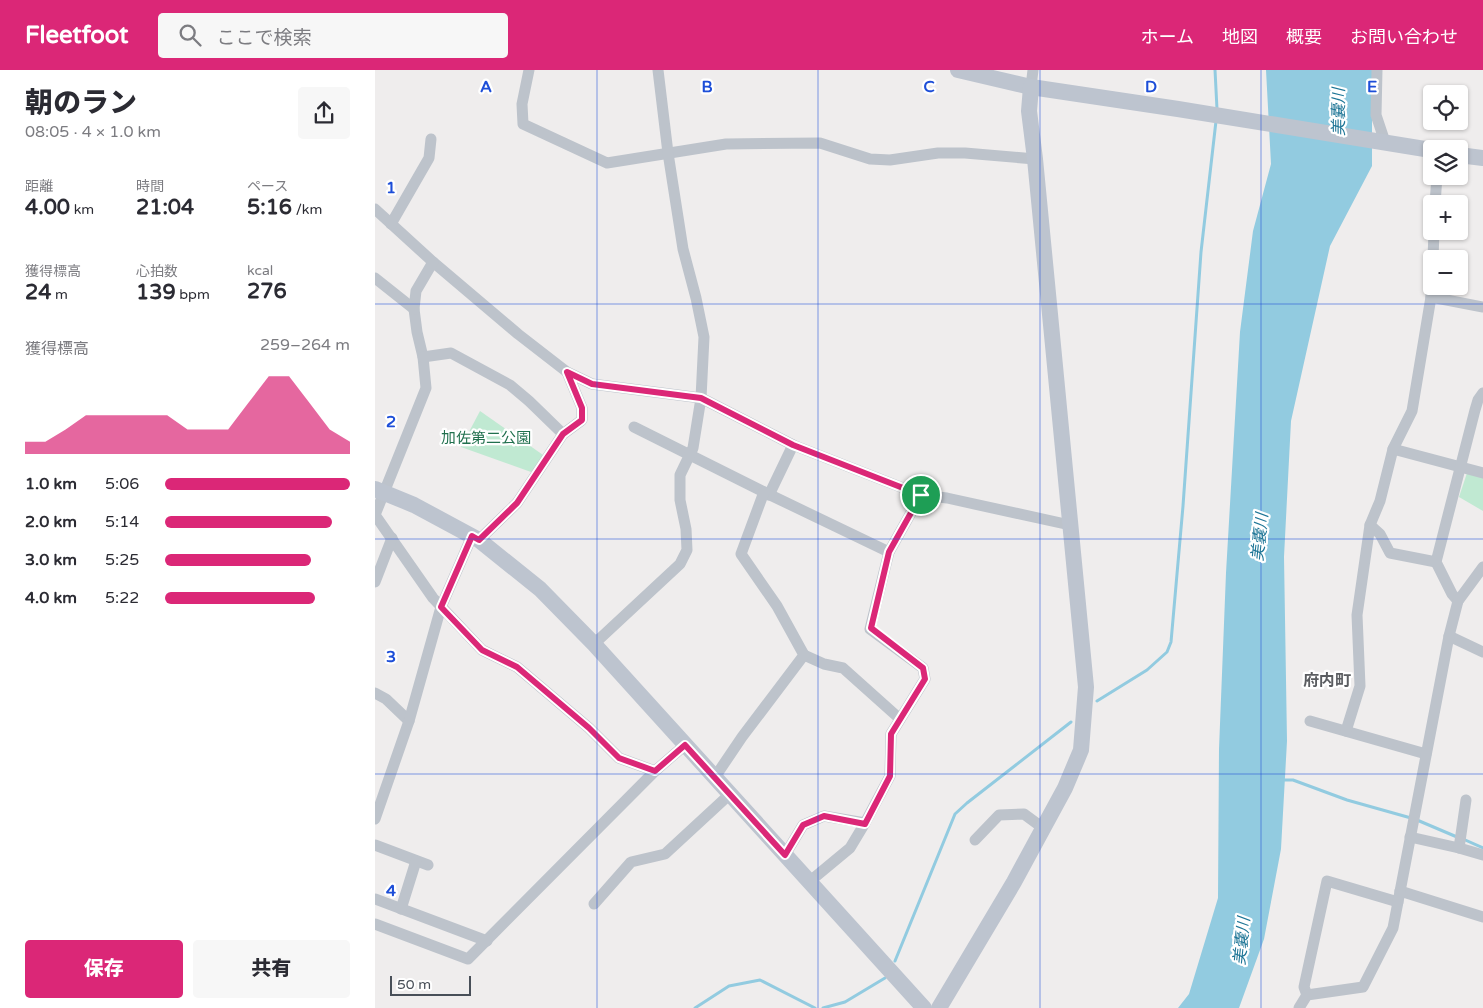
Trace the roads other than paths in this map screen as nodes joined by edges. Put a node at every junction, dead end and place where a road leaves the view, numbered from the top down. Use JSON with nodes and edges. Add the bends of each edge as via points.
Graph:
{"nodes":[{"id":1,"x":529,"y":70,"type":"edge"},
{"id":2,"x":658,"y":70,"type":"edge"},
{"id":3,"x":959,"y":70,"type":"edge"},
{"id":4,"x":1033,"y":70,"type":"edge"},
{"id":5,"x":1377,"y":70,"type":"edge"},
{"id":6,"x":1031,"y":87,"type":"junction"},
{"id":7,"x":431,"y":139,"type":"dead end"},
{"id":8,"x":1385,"y":142,"type":"junction"},
{"id":9,"x":1423,"y":149,"type":"edge"},
{"id":10,"x":668,"y":153,"type":"junction"},
{"id":11,"x":1468,"y":156,"type":"edge"},
{"id":12,"x":1483,"y":158,"type":"edge"},
{"id":13,"x":1035,"y":159,"type":"junction"},
{"id":14,"x":375,"y":209,"type":"edge"},
{"id":15,"x":391,"y":224,"type":"junction"},
{"id":16,"x":433,"y":262,"type":"junction"},
{"id":17,"x":375,"y":278,"type":"edge"},
{"id":18,"x":1431,"y":295,"type":"edge"},
{"id":19,"x":1441,"y":295,"type":"edge"},
{"id":20,"x":1483,"y":307,"type":"edge"},
{"id":21,"x":414,"y":309,"type":"junction"},
{"id":22,"x":423,"y":357,"type":"junction"},
{"id":23,"x":567,"y":372,"type":"junction"},
{"id":24,"x":1483,"y":393,"type":"edge"},
{"id":25,"x":701,"y":398,"type":"junction"},
{"id":26,"x":634,"y":427,"type":"dead end"},
{"id":27,"x":563,"y":434,"type":"junction"},
{"id":28,"x":793,"y":445,"type":"junction"},
{"id":29,"x":1393,"y":449,"type":"junction"},
{"id":30,"x":689,"y":454,"type":"junction"},
{"id":31,"x":1461,"y":468,"type":"junction"},
{"id":32,"x":1483,"y":473,"type":"edge"},
{"id":33,"x":380,"y":491,"type":"edge"},
{"id":34,"x":766,"y":494,"type":"junction"},
{"id":35,"x":921,"y":495,"type":"junction"},
{"id":36,"x":1370,"y":525,"type":"junction"},
{"id":37,"x":1070,"y":526,"type":"junction"},
{"id":38,"x":392,"y":538,"type":"junction"},
{"id":39,"x":476,"y":538,"type":"junction"},
{"id":40,"x":889,"y":552,"type":"junction"},
{"id":41,"x":1436,"y":562,"type":"junction"},
{"id":42,"x":1483,"y":567,"type":"edge"},
{"id":43,"x":375,"y":582,"type":"edge"},
{"id":44,"x":1458,"y":601,"type":"junction"},
{"id":45,"x":441,"y":607,"type":"junction"},
{"id":46,"x":1449,"y":636,"type":"junction"},
{"id":47,"x":594,"y":644,"type":"junction"},
{"id":48,"x":1483,"y":652,"type":"edge"},
{"id":49,"x":804,"y":655,"type":"junction"},
{"id":50,"x":375,"y":693,"type":"edge"},
{"id":51,"x":900,"y":719,"type":"junction"},
{"id":52,"x":409,"y":721,"type":"junction"},
{"id":53,"x":1310,"y":721,"type":"dead end"},
{"id":54,"x":1346,"y":731,"type":"junction"},
{"id":55,"x":685,"y":745,"type":"junction"},
{"id":56,"x":1426,"y":754,"type":"junction"},
{"id":57,"x":655,"y":771,"type":"junction"},
{"id":58,"x":715,"y":777,"type":"junction"},
{"id":59,"x":731,"y":794,"type":"junction"},
{"id":60,"x":1466,"y":800,"type":"dead end"},
{"id":61,"x":375,"y":818,"type":"edge"},
{"id":62,"x":865,"y":824,"type":"junction"},
{"id":63,"x":1043,"y":828,"type":"junction"},
{"id":64,"x":1410,"y":837,"type":"junction"},
{"id":65,"x":975,"y":840,"type":"dead end"},
{"id":66,"x":375,"y":845,"type":"edge"},
{"id":67,"x":1459,"y":848,"type":"junction"},
{"id":68,"x":785,"y":855,"type":"junction"},
{"id":69,"x":1483,"y":855,"type":"edge"},
{"id":70,"x":416,"y":861,"type":"junction"},
{"id":71,"x":428,"y":865,"type":"dead end"},
{"id":72,"x":809,"y":882,"type":"junction"},
{"id":73,"x":1399,"y":897,"type":"junction"},
{"id":74,"x":375,"y":899,"type":"edge"},
{"id":75,"x":594,"y":904,"type":"dead end"},
{"id":76,"x":401,"y":909,"type":"junction"},
{"id":77,"x":1483,"y":917,"type":"edge"},
{"id":78,"x":375,"y":924,"type":"edge"},
{"id":79,"x":487,"y":941,"type":"junction"},
{"id":80,"x":1307,"y":995,"type":"junction"},
{"id":81,"x":924,"y":1008,"type":"edge"},
{"id":82,"x":939,"y":1008,"type":"edge"},
{"id":83,"x":1299,"y":1008,"type":"edge"}],
"edges":[{"from":1,"to":10,"type":"street","via":[[522,104],[523,124],[607,164]]},
{"from":2,"to":10,"type":"street"},
{"from":3,"to":6,"type":"street"},
{"from":4,"to":6,"type":"street"},
{"from":5,"to":8,"type":"street","via":[[1376,115]]},
{"from":6,"to":8,"type":"street"},
{"from":6,"to":13,"type":"street","via":[[1029,111]]},
{"from":7,"to":15,"type":"street","via":[[429,158]]},
{"from":8,"to":9,"type":"street"},
{"from":10,"to":13,"type":"street","via":[[726,144],[820,142],[870,159],[890,160],[938,153]]},
{"from":10,"to":25,"type":"street","via":[[683,249],[704,337]]},
{"from":11,"to":12,"type":"street"},
{"from":13,"to":37,"type":"street"},
{"from":14,"to":15,"type":"street"},
{"from":15,"to":16,"type":"street"},
{"from":16,"to":21,"type":"street","via":[[416,291]]},
{"from":16,"to":23,"type":"street"},
{"from":17,"to":21,"type":"street"},
{"from":18,"to":29,"type":"street","via":[[1412,411]]},
{"from":19,"to":20,"type":"street"},
{"from":21,"to":22,"type":"street"},
{"from":22,"to":27,"type":"street","via":[[451,353],[510,385]]},
{"from":22,"to":33,"type":"street","via":[[426,388]]},
{"from":23,"to":25,"type":"street","via":[[592,384]]},
{"from":23,"to":27,"type":"street","via":[[582,408],[582,420]]},
{"from":24,"to":31,"type":"street"},
{"from":25,"to":28,"type":"street"},
{"from":25,"to":30,"type":"street","via":[[693,448]]},
{"from":26,"to":30,"type":"street"},
{"from":27,"to":39,"type":"street","via":[[517,503]]},
{"from":28,"to":34,"type":"street"},
{"from":28,"to":35,"type":"street"},
{"from":29,"to":31,"type":"street"},
{"from":29,"to":36,"type":"street","via":[[1380,501]]},
{"from":30,"to":34,"type":"street"},
{"from":30,"to":47,"type":"street","via":[[680,475],[687,550],[680,564]]},
{"from":31,"to":32,"type":"street"},
{"from":31,"to":41,"type":"street"},
{"from":33,"to":38,"type":"street","via":[[375,514]]},
{"from":33,"to":39,"type":"street","via":[[414,504]]},
{"from":34,"to":40,"type":"street"},
{"from":34,"to":49,"type":"street","via":[[741,554],[777,606]]},
{"from":35,"to":37,"type":"street"},
{"from":35,"to":40,"type":"street"},
{"from":36,"to":41,"type":"street","via":[[1380,534],[1390,553]]},
{"from":36,"to":54,"type":"street","via":[[1357,615],[1360,686]]},
{"from":37,"to":63,"type":"street","via":[[1086,696],[1081,750]]},
{"from":38,"to":43,"type":"street"},
{"from":38,"to":45,"type":"street"},
{"from":39,"to":45,"type":"street"},
{"from":39,"to":47,"type":"street","via":[[540,589]]},
{"from":40,"to":51,"type":"street","via":[[871,628],[923,668],[925,679]]},
{"from":41,"to":44,"type":"street","via":[[1451,594]]},
{"from":42,"to":44,"type":"street"},
{"from":44,"to":46,"type":"street"},
{"from":45,"to":52,"type":"street"},
{"from":45,"to":57,"type":"street","via":[[482,650],[517,667],[619,758]]},
{"from":46,"to":48,"type":"street"},
{"from":46,"to":56,"type":"street"},
{"from":47,"to":55,"type":"street"},
{"from":49,"to":51,"type":"street","via":[[843,668]]},
{"from":49,"to":58,"type":"street"},
{"from":50,"to":52,"type":"street"},
{"from":51,"to":62,"type":"street","via":[[891,734],[890,776]]},
{"from":52,"to":61,"type":"street"},
{"from":53,"to":54,"type":"street"},
{"from":54,"to":56,"type":"street"},
{"from":55,"to":57,"type":"street"},
{"from":55,"to":58,"type":"street"},
{"from":56,"to":64,"type":"street"},
{"from":57,"to":79,"type":"street"},
{"from":58,"to":59,"type":"street"},
{"from":59,"to":68,"type":"street"},
{"from":59,"to":75,"type":"street","via":[[665,854],[631,862]]},
{"from":60,"to":67,"type":"street"},
{"from":62,"to":68,"type":"street","via":[[824,816],[803,825]]},
{"from":62,"to":72,"type":"street","via":[[850,848]]},
{"from":63,"to":65,"type":"street","via":[[1024,814],[999,814]]},
{"from":63,"to":82,"type":"street"},
{"from":64,"to":67,"type":"street"},
{"from":64,"to":73,"type":"street"},
{"from":66,"to":70,"type":"street"},
{"from":67,"to":69,"type":"street"},
{"from":68,"to":72,"type":"street"},
{"from":70,"to":71,"type":"street"},
{"from":70,"to":76,"type":"street"},
{"from":72,"to":81,"type":"street"},
{"from":73,"to":77,"type":"street"},
{"from":73,"to":80,"type":"street","via":[[1393,928],[1363,987]]},
{"from":73,"to":80,"type":"street","via":[[1327,881],[1304,988]]},
{"from":74,"to":76,"type":"street"},
{"from":76,"to":79,"type":"street"},
{"from":78,"to":79,"type":"street","via":[[468,959]]},
{"from":80,"to":83,"type":"street"}]}
